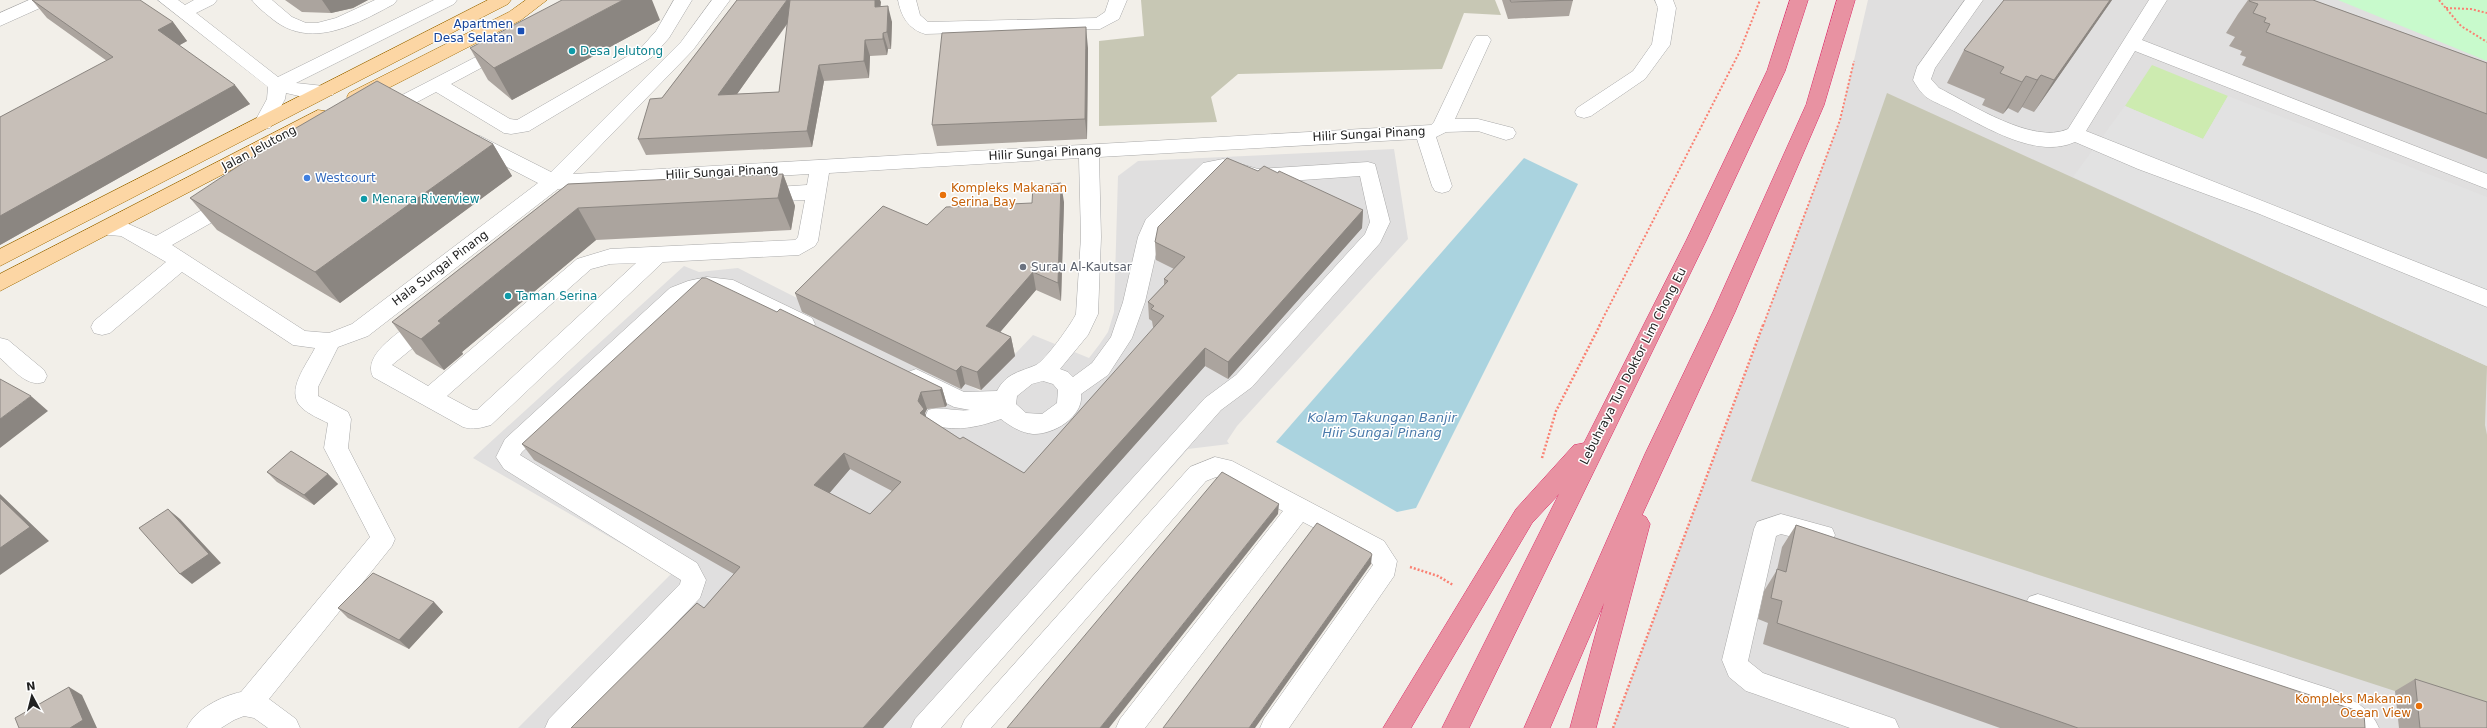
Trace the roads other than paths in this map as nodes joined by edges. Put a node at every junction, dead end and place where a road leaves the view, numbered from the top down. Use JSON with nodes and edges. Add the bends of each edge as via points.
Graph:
{"nodes":[{"id":1,"x":43,"y":0,"type":"edge"},
{"id":2,"x":167,"y":0,"type":"edge"},
{"id":3,"x":208,"y":0,"type":"edge"},
{"id":4,"x":261,"y":0,"type":"edge"},
{"id":5,"x":388,"y":0,"type":"edge"},
{"id":6,"x":448,"y":0,"type":"edge"},
{"id":7,"x":502,"y":0,"type":"edge"},
{"id":8,"x":538,"y":0,"type":"edge"},
{"id":9,"x":683,"y":0,"type":"edge"},
{"id":10,"x":721,"y":0,"type":"edge"},
{"id":11,"x":907,"y":0,"type":"edge"},
{"id":12,"x":1118,"y":0,"type":"edge"},
{"id":13,"x":1664,"y":0,"type":"edge"},
{"id":14,"x":1800,"y":0,"type":"edge"},
{"id":15,"x":1846,"y":0,"type":"edge"},
{"id":16,"x":1974,"y":0,"type":"edge"},
{"id":17,"x":2158,"y":0,"type":"edge"},
{"id":18,"x":184,"y":12,"type":"junction"},
{"id":19,"x":0,"y":20,"type":"edge"},
{"id":20,"x":520,"y":40,"type":"edge"},
{"id":21,"x":1482,"y":40,"type":"dead end"},
{"id":22,"x":2132,"y":43,"type":"junction"},
{"id":23,"x":436,"y":84,"type":"junction"},
{"id":24,"x":277,"y":85,"type":"junction"},
{"id":25,"x":326,"y":91,"type":"junction"},
{"id":26,"x":399,"y":103,"type":"junction"},
{"id":27,"x":1584,"y":112,"type":"dead end"},
{"id":28,"x":420,"y":114,"type":"edge"},
{"id":29,"x":372,"y":119,"type":"edge"},
{"id":30,"x":263,"y":123,"type":"junction"},
{"id":31,"x":1433,"y":129,"type":"junction"},
{"id":32,"x":455,"y":132,"type":"edge"},
{"id":33,"x":1506,"y":133,"type":"dead end"},
{"id":34,"x":2075,"y":134,"type":"junction"},
{"id":35,"x":1362,"y":135,"type":"junction"},
{"id":36,"x":1090,"y":151,"type":"junction"},
{"id":37,"x":820,"y":166,"type":"junction"},
{"id":38,"x":1368,"y":169,"type":"junction"},
{"id":39,"x":553,"y":182,"type":"junction"},
{"id":40,"x":2487,"y":182,"type":"edge"},
{"id":41,"x":1442,"y":186,"type":"dead end"},
{"id":42,"x":250,"y":191,"type":"edge"},
{"id":43,"x":816,"y":192,"type":"junction"},
{"id":44,"x":739,"y":196,"type":"edge"},
{"id":45,"x":105,"y":229,"type":"junction"},
{"id":46,"x":156,"y":245,"type":"junction"},
{"id":47,"x":658,"y":255,"type":"junction"},
{"id":48,"x":0,"y":258,"type":"edge"},
{"id":49,"x":181,"y":261,"type":"junction"},
{"id":50,"x":0,"y":283,"type":"edge"},
{"id":51,"x":2487,"y":298,"type":"edge"},
{"id":52,"x":447,"y":308,"type":"edge"},
{"id":53,"x":102,"y":327,"type":"dead end"},
{"id":54,"x":826,"y":335,"type":"edge"},
{"id":55,"x":330,"y":341,"type":"junction"},
{"id":56,"x":0,"y":346,"type":"edge"},
{"id":57,"x":898,"y":369,"type":"edge"},
{"id":58,"x":1044,"y":372,"type":"junction"},
{"id":59,"x":36,"y":376,"type":"dead end"},
{"id":60,"x":1070,"y":389,"type":"junction"},
{"id":61,"x":430,"y":398,"type":"junction"},
{"id":62,"x":1006,"y":404,"type":"junction"},
{"id":63,"x":936,"y":417,"type":"dead end"},
{"id":64,"x":1600,"y":431,"type":"junction"},
{"id":65,"x":1657,"y":454,"type":"junction"},
{"id":66,"x":1300,"y":508,"type":"junction"},
{"id":67,"x":1844,"y":542,"type":"edge"},
{"id":68,"x":2017,"y":598,"type":"edge"},
{"id":69,"x":249,"y":703,"type":"junction"},
{"id":70,"x":200,"y":728,"type":"edge"},
{"id":71,"x":287,"y":728,"type":"edge"},
{"id":72,"x":558,"y":728,"type":"edge"},
{"id":73,"x":924,"y":728,"type":"edge"},
{"id":74,"x":974,"y":728,"type":"edge"},
{"id":75,"x":1129,"y":728,"type":"edge"},
{"id":76,"x":1273,"y":728,"type":"edge"},
{"id":77,"x":1396,"y":728,"type":"edge"},
{"id":78,"x":1455,"y":728,"type":"edge"},
{"id":79,"x":1537,"y":728,"type":"edge"},
{"id":80,"x":1583,"y":728,"type":"edge"},
{"id":81,"x":1886,"y":728,"type":"edge"},
{"id":82,"x":2366,"y":728,"type":"edge"}],
"edges":[{"from":1,"to":19,"type":"street"},
{"from":2,"to":18,"type":"street"},
{"from":3,"to":18,"type":"street"},
{"from":4,"to":5,"type":"street","via":[[295,26],[307,28],[336,24]]},
{"from":6,"to":24,"type":"street"},
{"from":7,"to":25,"type":"main road","name":"Jalan Jelutong"},
{"from":8,"to":45,"type":"main road","name":"Jalan Jelutong","via":[[485,32],[337,106]]},
{"from":9,"to":23,"type":"street","via":[[663,34],[646,53],[522,126],[511,128]]},
{"from":10,"to":39,"type":"street","name":"Hala Sungai Pinang","via":[[687,46]]},
{"from":11,"to":12,"type":"street","via":[[909,15],[913,22],[925,28],[1100,23],[1113,15]]},
{"from":13,"to":27,"type":"street","via":[[1667,8],[1661,44],[1639,75]]},
{"from":14,"to":64,"type":"highway","name":"Lebuhraya Tun Doktor Lim Chong Eu","via":[[1776,71],[1696,240]]},
{"from":15,"to":65,"type":"highway","via":[[1815,105],[1724,312]]},
{"from":16,"to":34,"type":"street","via":[[1926,67],[1922,80],[1932,92],[2024,135],[2046,140],[2062,140]]},
{"from":17,"to":22,"type":"street"},
{"from":18,"to":24,"type":"street"},
{"from":20,"to":23,"type":"street"},
{"from":21,"to":31,"type":"street","name":"Hilir Sungai Pinang"},
{"from":22,"to":34,"type":"street"},
{"from":22,"to":40,"type":"street"},
{"from":23,"to":26,"type":"street"},
{"from":24,"to":25,"type":"street","via":[[299,90]]},
{"from":24,"to":30,"type":"street","via":[[276,99]]},
{"from":25,"to":30,"type":"main road","name":"Jalan Jelutong"},
{"from":26,"to":28,"type":"street"},
{"from":26,"to":29,"type":"street"},
{"from":30,"to":48,"type":"main road","name":"Jalan Jelutong"},
{"from":31,"to":33,"type":"street","via":[[1478,125]]},
{"from":31,"to":35,"type":"street","name":"Hilir Sungai Pinang"},
{"from":31,"to":41,"type":"street"},
{"from":32,"to":39,"type":"street"},
{"from":34,"to":51,"type":"street"},
{"from":35,"to":36,"type":"street","name":"Hilir Sungai Pinang"},
{"from":35,"to":38,"type":"street"},
{"from":36,"to":37,"type":"street","name":"Hilir Sungai Pinang"},
{"from":36,"to":58,"type":"street","via":[[1091,237],[1087,314],[1080,330]]},
{"from":37,"to":39,"type":"street","name":"Hilir Sungai Pinang"},
{"from":37,"to":43,"type":"street"},
{"from":38,"to":60,"type":"street","via":[[1258,176],[1223,166],[1210,168],[1153,224],[1147,236],[1136,297],[1112,356],[1099,370]]},
{"from":38,"to":73,"type":"street","via":[[1380,222],[1372,238],[1244,381],[1213,404]]},
{"from":39,"to":55,"type":"street","name":"Hala Sungai Pinang","via":[[360,330]]},
{"from":42,"to":46,"type":"street"},
{"from":43,"to":44,"type":"street"},
{"from":43,"to":47,"type":"street","via":[[808,241],[799,247]]},
{"from":45,"to":46,"type":"street","name":"Hala Sungai Pinang","via":[[124,229]]},
{"from":45,"to":50,"type":"main road","name":"Jalan Jelutong"},
{"from":46,"to":49,"type":"street","name":"Hala Sungai Pinang"},
{"from":47,"to":61,"type":"street","via":[[605,257],[584,264]]},
{"from":47,"to":61,"type":"street","via":[[483,418],[471,420]]},
{"from":49,"to":53,"type":"street"},
{"from":49,"to":55,"type":"street","name":"Hala Sungai Pinang","via":[[301,339]]},
{"from":52,"to":61,"type":"street","via":[[386,356],[381,363],[381,371]]},
{"from":54,"to":72,"type":"street","via":[[726,286],[715,284],[685,289],[512,446],[508,457],[512,462],[688,571],[694,582],[691,590]]},
{"from":55,"to":69,"type":"street","via":[[307,387],[306,397],[310,402],[340,419],[336,448],[383,539]]},
{"from":56,"to":59,"type":"street"},
{"from":57,"to":62,"type":"street","via":[[962,401]]},
{"from":58,"to":60,"type":"street","via":[[1060,377]]},
{"from":58,"to":62,"type":"street","via":[[1028,375],[1014,383],[1008,391]]},
{"from":60,"to":62,"type":"street","via":[[1071,398],[1065,411],[1053,421],[1042,424],[1020,421],[1012,416]]},
{"from":62,"to":63,"type":"street","via":[[971,421],[956,422]]},
{"from":64,"to":77,"type":"highway","via":[[1524,516]]},
{"from":64,"to":78,"type":"highway","name":"Lebuhraya Tun Doktor Lim Chong Eu"},
{"from":65,"to":79,"type":"highway"},
{"from":65,"to":80,"type":"highway"},
{"from":66,"to":74,"type":"street","via":[[1224,468],[1215,468],[1198,474]]},
{"from":66,"to":75,"type":"street"},
{"from":66,"to":76,"type":"street","via":[[1375,548],[1383,558],[1385,568]]},
{"from":67,"to":81,"type":"street","via":[[1789,525],[1773,525],[1766,529],[1735,660],[1738,668],[1754,682]]},
{"from":68,"to":82,"type":"street","via":[[2325,699],[2354,715]]},
{"from":69,"to":70,"type":"street","via":[[224,710]]},
{"from":69,"to":71,"type":"street","via":[[269,711]]}]}
